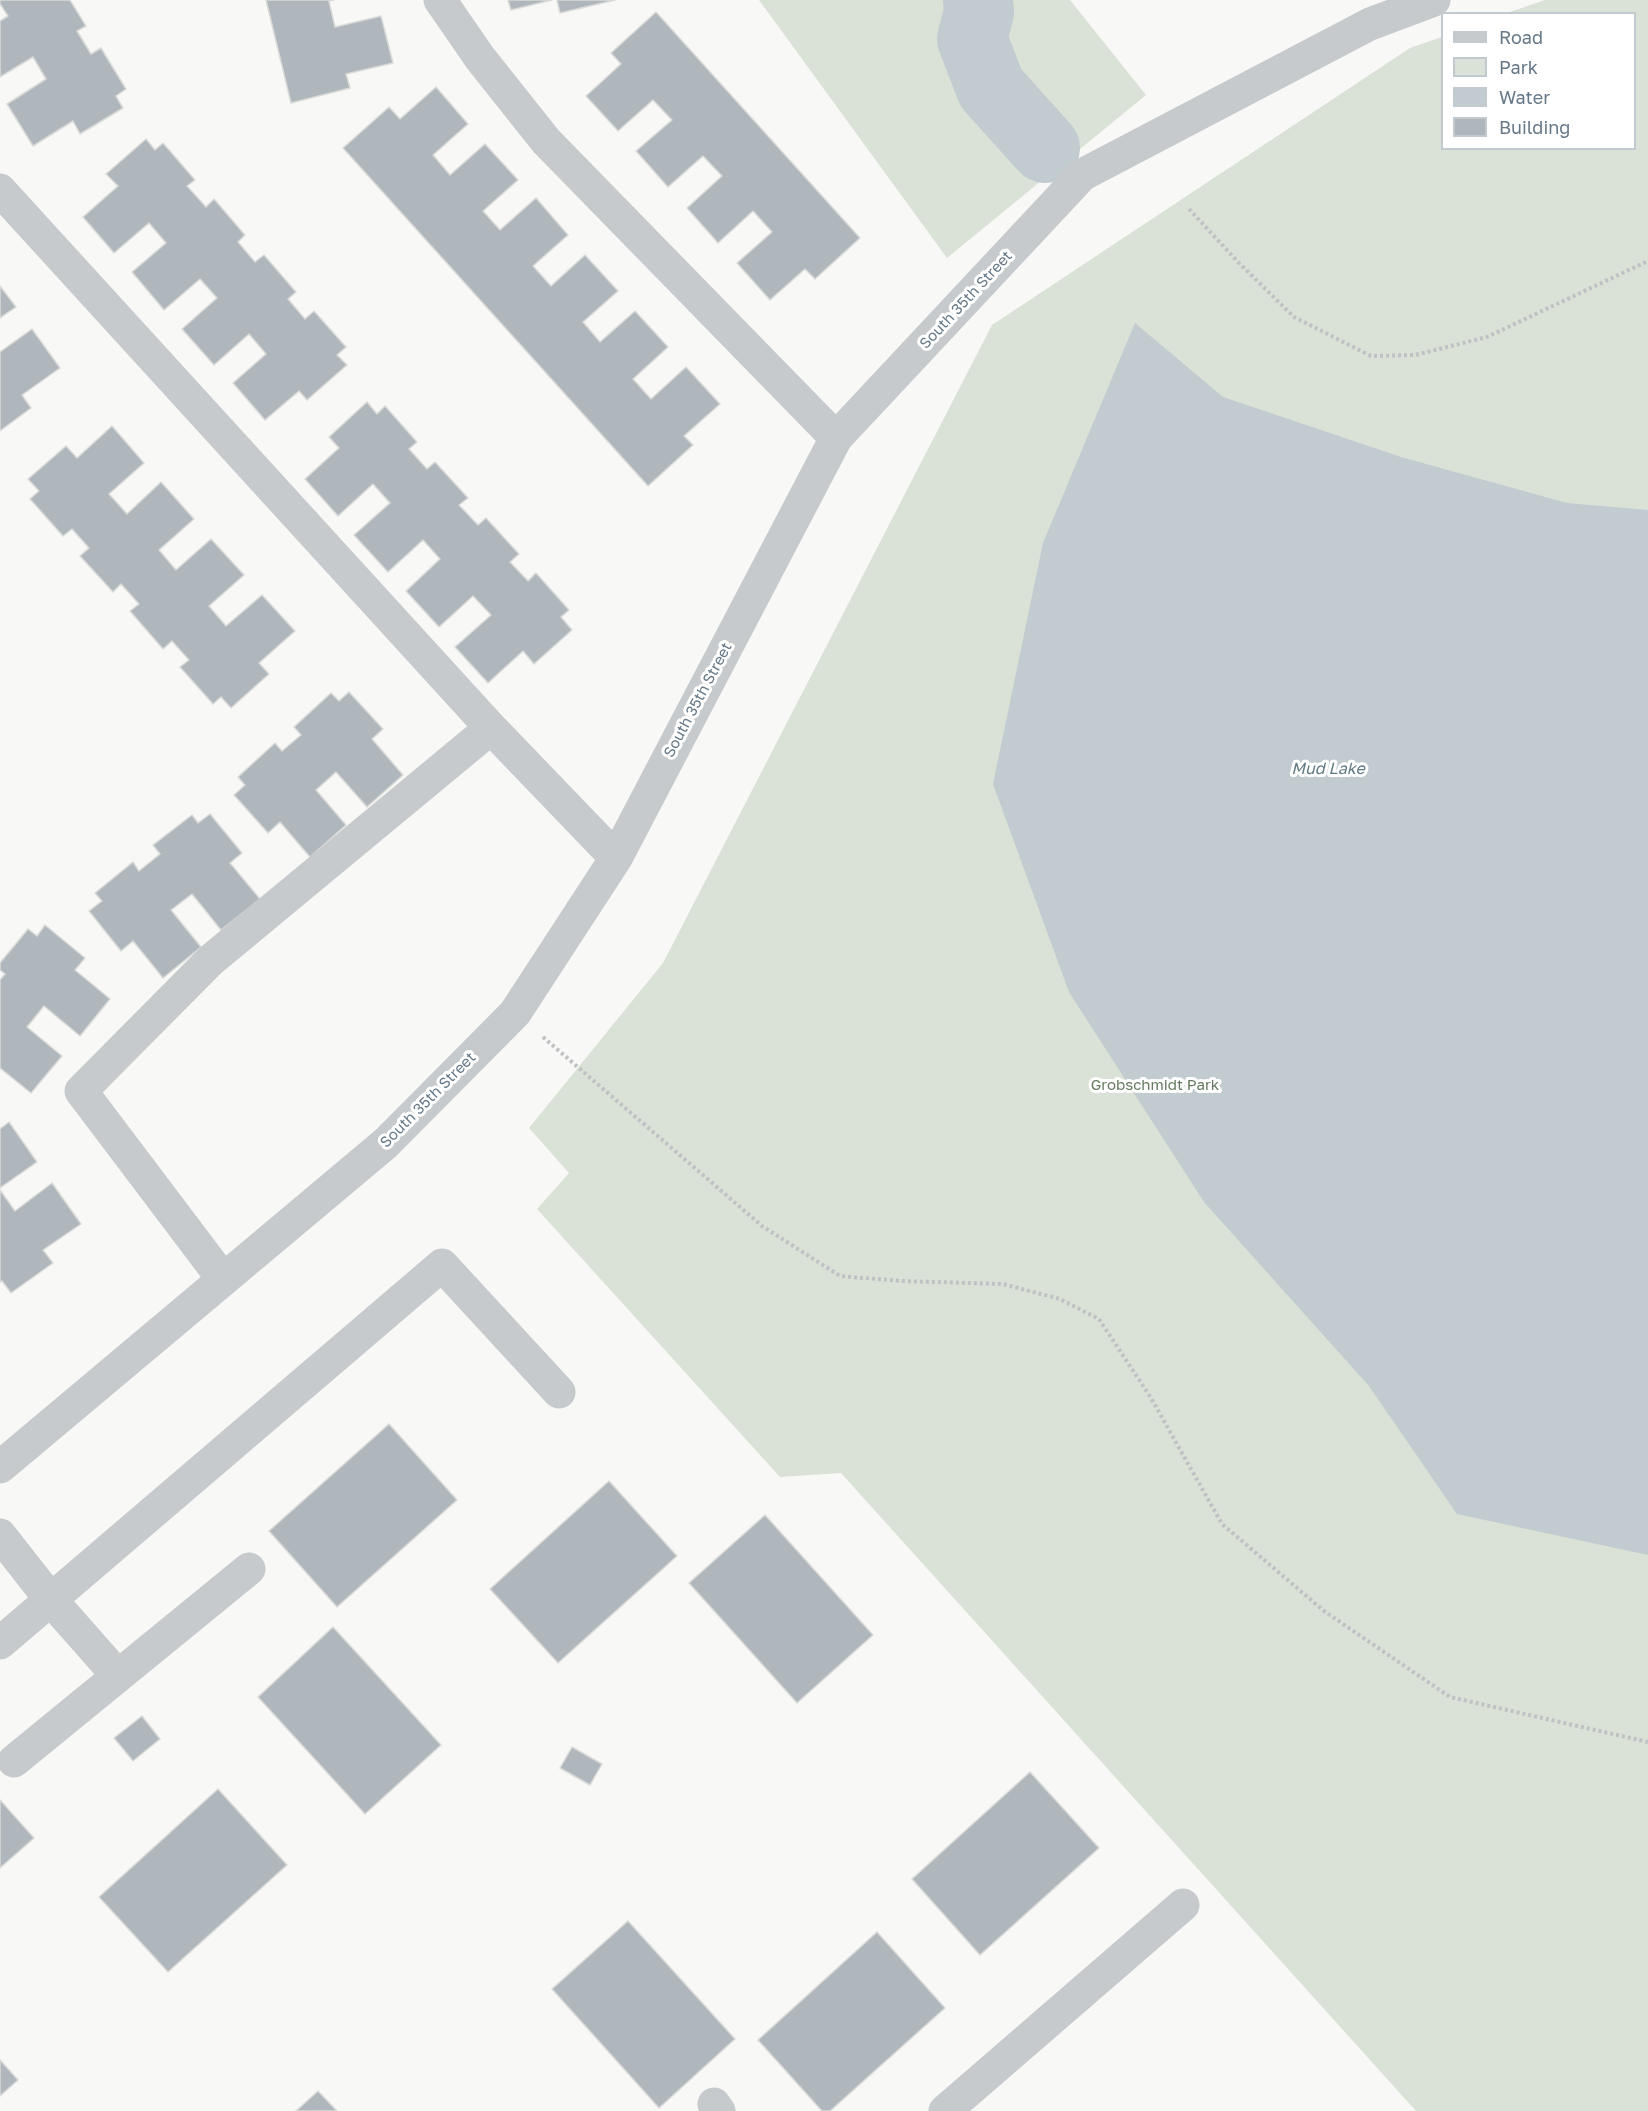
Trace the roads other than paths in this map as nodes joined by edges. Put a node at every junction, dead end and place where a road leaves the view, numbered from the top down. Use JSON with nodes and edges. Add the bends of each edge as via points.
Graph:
{"nodes":[{"id":1,"x":440,"y":0,"type":"edge"},
{"id":2,"x":1434,"y":0,"type":"edge"},
{"id":3,"x":1365,"y":12,"type":"edge"},
{"id":4,"x":0,"y":190,"type":"edge"},
{"id":5,"x":837,"y":438,"type":"junction"},
{"id":6,"x":491,"y":728,"type":"junction"},
{"id":7,"x":616,"y":858,"type":"junction"},
{"id":8,"x":223,"y":1279,"type":"junction"},
{"id":9,"x":559,"y":1392,"type":"dead end"},
{"id":10,"x":0,"y":1467,"type":"edge"},
{"id":11,"x":0,"y":1535,"type":"edge"},
{"id":12,"x":249,"y":1569,"type":"dead end"},
{"id":13,"x":51,"y":1600,"type":"junction"},
{"id":14,"x":0,"y":1643,"type":"edge"},
{"id":15,"x":118,"y":1676,"type":"junction"},
{"id":16,"x":14,"y":1761,"type":"dead end"},
{"id":17,"x":1183,"y":1905,"type":"dead end"},
{"id":18,"x":945,"y":2111,"type":"edge"}],
"edges":[{"from":1,"to":5,"type":"street","via":[[546,141]]},
{"from":2,"to":3,"type":"street","name":"South 35th Street"},
{"from":3,"to":5,"type":"street","name":"South 35th Street","via":[[1082,175]]},
{"from":4,"to":6,"type":"street"},
{"from":5,"to":7,"type":"street","name":"South 35th Street"},
{"from":6,"to":7,"type":"street"},
{"from":6,"to":8,"type":"street","via":[[211,960],[81,1091]]},
{"from":7,"to":8,"type":"street","name":"South 35th Street","via":[[515,1013],[386,1143]]},
{"from":8,"to":10,"type":"street","name":"South 35th Street"},
{"from":9,"to":13,"type":"street","via":[[442,1265]]},
{"from":11,"to":13,"type":"street"},
{"from":12,"to":15,"type":"street"},
{"from":13,"to":14,"type":"street"},
{"from":13,"to":15,"type":"street"},
{"from":15,"to":16,"type":"street"},
{"from":17,"to":18,"type":"street"}]}
